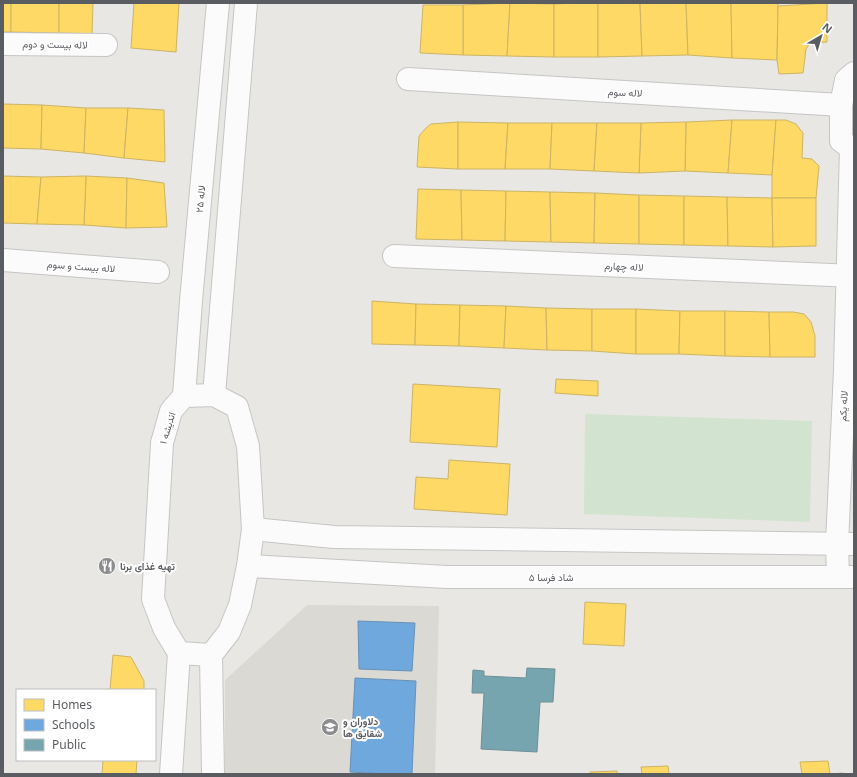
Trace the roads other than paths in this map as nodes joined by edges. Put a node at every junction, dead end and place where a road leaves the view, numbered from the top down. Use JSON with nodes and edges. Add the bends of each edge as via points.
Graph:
{"nodes":[{"id":1,"x":218,"y":3,"type":"edge"},
{"id":2,"x":246,"y":3,"type":"edge"},
{"id":3,"x":3,"y":44,"type":"edge"},
{"id":4,"x":106,"y":45,"type":"dead end"},
{"id":5,"x":854,"y":73,"type":"edge"},
{"id":6,"x":408,"y":79,"type":"dead end"},
{"id":7,"x":841,"y":105,"type":"junction"},
{"id":8,"x":852,"y":147,"type":"edge"},
{"id":9,"x":394,"y":256,"type":"dead end"},
{"id":10,"x":3,"y":260,"type":"edge"},
{"id":11,"x":158,"y":272,"type":"dead end"},
{"id":12,"x":851,"y":276,"type":"edge"},
{"id":13,"x":191,"y":301,"type":"junction"},
{"id":14,"x":222,"y":303,"type":"junction"},
{"id":15,"x":214,"y":395,"type":"junction"},
{"id":16,"x":184,"y":396,"type":"junction"},
{"id":17,"x":253,"y":530,"type":"junction"},
{"id":18,"x":846,"y":544,"type":"edge"},
{"id":19,"x":248,"y":566,"type":"junction"},
{"id":20,"x":846,"y":577,"type":"edge"},
{"id":21,"x":179,"y":653,"type":"junction"},
{"id":22,"x":211,"y":655,"type":"junction"},
{"id":23,"x":171,"y":774,"type":"edge"},
{"id":24,"x":213,"y":774,"type":"edge"}],
"edges":[{"from":1,"to":13,"type":"street","name":"لاله ۲۵"},
{"from":2,"to":14,"type":"street"},
{"from":3,"to":4,"type":"street","name":"لاله بیست و دوم"},
{"from":5,"to":7,"type":"street","via":[[846,80]]},
{"from":6,"to":7,"type":"street","name":"لاله سوم"},
{"from":7,"to":8,"type":"street","via":[[841,141]]},
{"from":8,"to":12,"type":"street","name":"لاله یکم"},
{"from":9,"to":12,"type":"street","name":"لاله چهارم"},
{"from":10,"to":11,"type":"street","name":"لاله بیست و سوم"},
{"from":12,"to":18,"type":"street","name":"لاله یکم","via":[[845,370]]},
{"from":13,"to":14,"type":"street","via":[[205,311],[214,309]]},
{"from":13,"to":16,"type":"street","name":"لاله ۲۵"},
{"from":14,"to":15,"type":"street"},
{"from":15,"to":16,"type":"street"},
{"from":15,"to":17,"type":"street","via":[[237,407],[248,446]]},
{"from":16,"to":21,"type":"street","name":"اندیشه ۱","via":[[171,411],[162,443],[153,599],[164,628]]},
{"from":17,"to":18,"type":"street","via":[[334,537]]},
{"from":17,"to":19,"type":"street"},
{"from":18,"to":20,"type":"street","name":"لاله یکم"},
{"from":19,"to":20,"type":"street","name":"شاد فرسا ۵","via":[[447,577]]},
{"from":19,"to":22,"type":"street","via":[[240,606],[228,632]]},
{"from":21,"to":22,"type":"street"},
{"from":21,"to":23,"type":"street"},
{"from":22,"to":24,"type":"street"}]}
